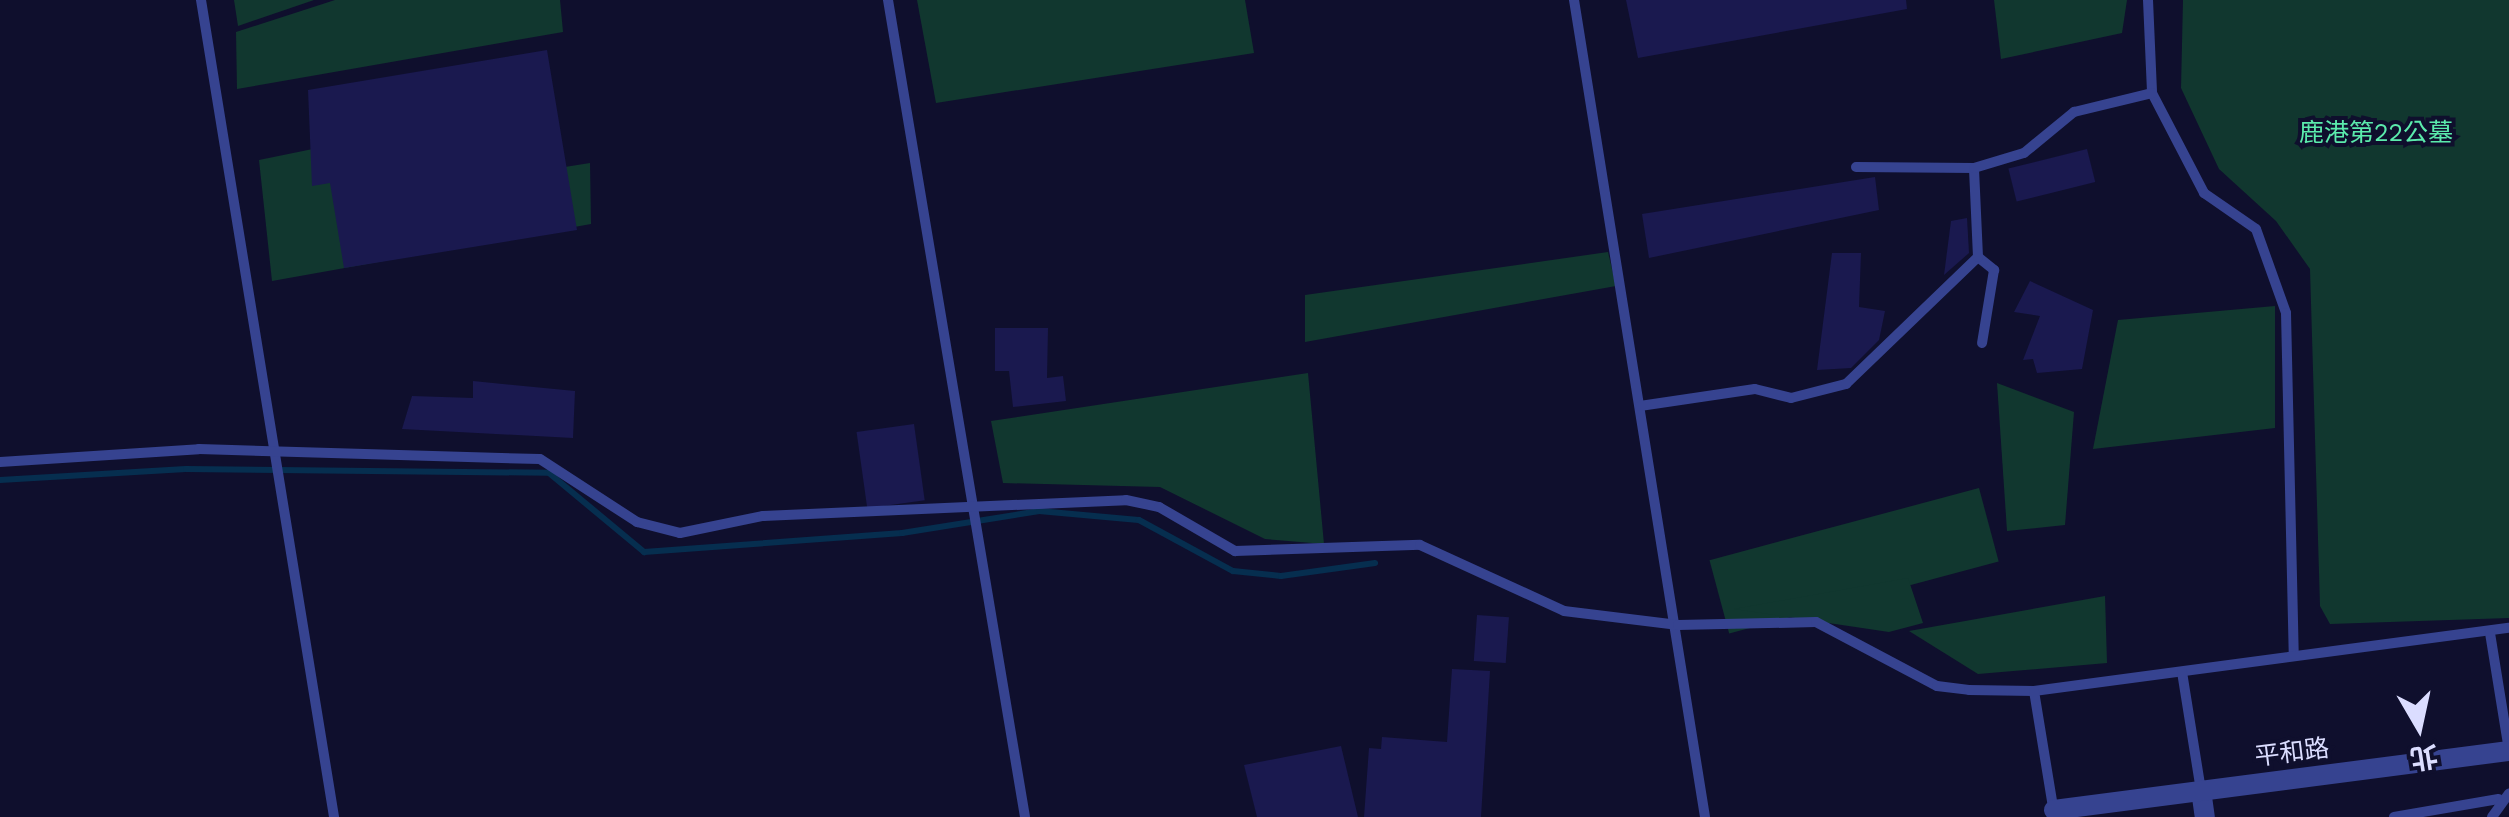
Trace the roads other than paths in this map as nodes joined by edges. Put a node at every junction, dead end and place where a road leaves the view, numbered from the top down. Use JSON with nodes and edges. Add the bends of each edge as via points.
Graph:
{"nodes":[{"id":1,"x":201,"y":0,"type":"edge"},
{"id":2,"x":888,"y":0,"type":"edge"},
{"id":3,"x":1574,"y":0,"type":"edge"},
{"id":4,"x":2148,"y":0,"type":"edge"},
{"id":5,"x":2152,"y":93,"type":"junction"},
{"id":6,"x":1856,"y":168,"type":"dead end"},
{"id":7,"x":1974,"y":168,"type":"junction"},
{"id":8,"x":1978,"y":257,"type":"junction"},
{"id":9,"x":1982,"y":342,"type":"dead end"},
{"id":10,"x":1640,"y":406,"type":"junction"},
{"id":11,"x":278,"y":448,"type":"junction"},
{"id":12,"x":0,"y":462,"type":"edge"},
{"id":13,"x":975,"y":505,"type":"junction"},
{"id":14,"x":1678,"y":625,"type":"junction"},
{"id":15,"x":2509,"y":628,"type":"edge"},
{"id":16,"x":2490,"y":633,"type":"junction"},
{"id":17,"x":2294,"y":653,"type":"junction"},
{"id":18,"x":2182,"y":672,"type":"junction"},
{"id":19,"x":2034,"y":690,"type":"junction"},
{"id":20,"x":2509,"y":751,"type":"edge"},
{"id":21,"x":2201,"y":790,"type":"junction"},
{"id":22,"x":2504,"y":796,"type":"edge"},
{"id":23,"x":2054,"y":814,"type":"edge"},
{"id":24,"x":334,"y":817,"type":"edge"},
{"id":25,"x":1024,"y":817,"type":"edge"},
{"id":26,"x":1705,"y":817,"type":"edge"},
{"id":27,"x":2205,"y":817,"type":"edge"},
{"id":28,"x":2394,"y":817,"type":"edge"},
{"id":29,"x":2492,"y":817,"type":"edge"}],
"edges":[{"from":1,"to":11,"type":"lane","via":[[238,262]]},
{"from":2,"to":13,"type":"lane"},
{"from":3,"to":10,"type":"lane"},
{"from":4,"to":5,"type":"lane"},
{"from":5,"to":7,"type":"lane","via":[[2093,104],[2024,153]]},
{"from":5,"to":17,"type":"lane","via":[[2204,192],[2256,229],[2274,264],[2289,345]]},
{"from":6,"to":7,"type":"lane"},
{"from":7,"to":8,"type":"lane"},
{"from":8,"to":9,"type":"lane","via":[[1994,270]]},
{"from":8,"to":10,"type":"lane","via":[[1846,384],[1791,398],[1755,390]]},
{"from":10,"to":14,"type":"lane"},
{"from":11,"to":12,"type":"lane"},
{"from":11,"to":13,"type":"lane","via":[[540,459],[638,522],[680,534],[763,516]]},
{"from":11,"to":24,"type":"lane"},
{"from":13,"to":14,"type":"lane","via":[[1126,500],[1159,506],[1235,551],[1276,555],[1420,545],[1564,610]]},
{"from":13,"to":25,"type":"lane"},
{"from":14,"to":19,"type":"lane","via":[[1816,622],[1937,686]]},
{"from":14,"to":26,"type":"lane"},
{"from":15,"to":16,"type":"lane"},
{"from":16,"to":17,"type":"lane"},
{"from":16,"to":20,"type":"lane"},
{"from":17,"to":18,"type":"lane"},
{"from":18,"to":19,"type":"lane"},
{"from":18,"to":21,"type":"lane"},
{"from":19,"to":23,"type":"lane"},
{"from":20,"to":21,"type":"street","name":"平和路"},
{"from":21,"to":23,"type":"street","name":"平和路"},
{"from":21,"to":27,"type":"street"},
{"from":22,"to":28,"type":"lane"},
{"from":22,"to":29,"type":"lane"}]}
